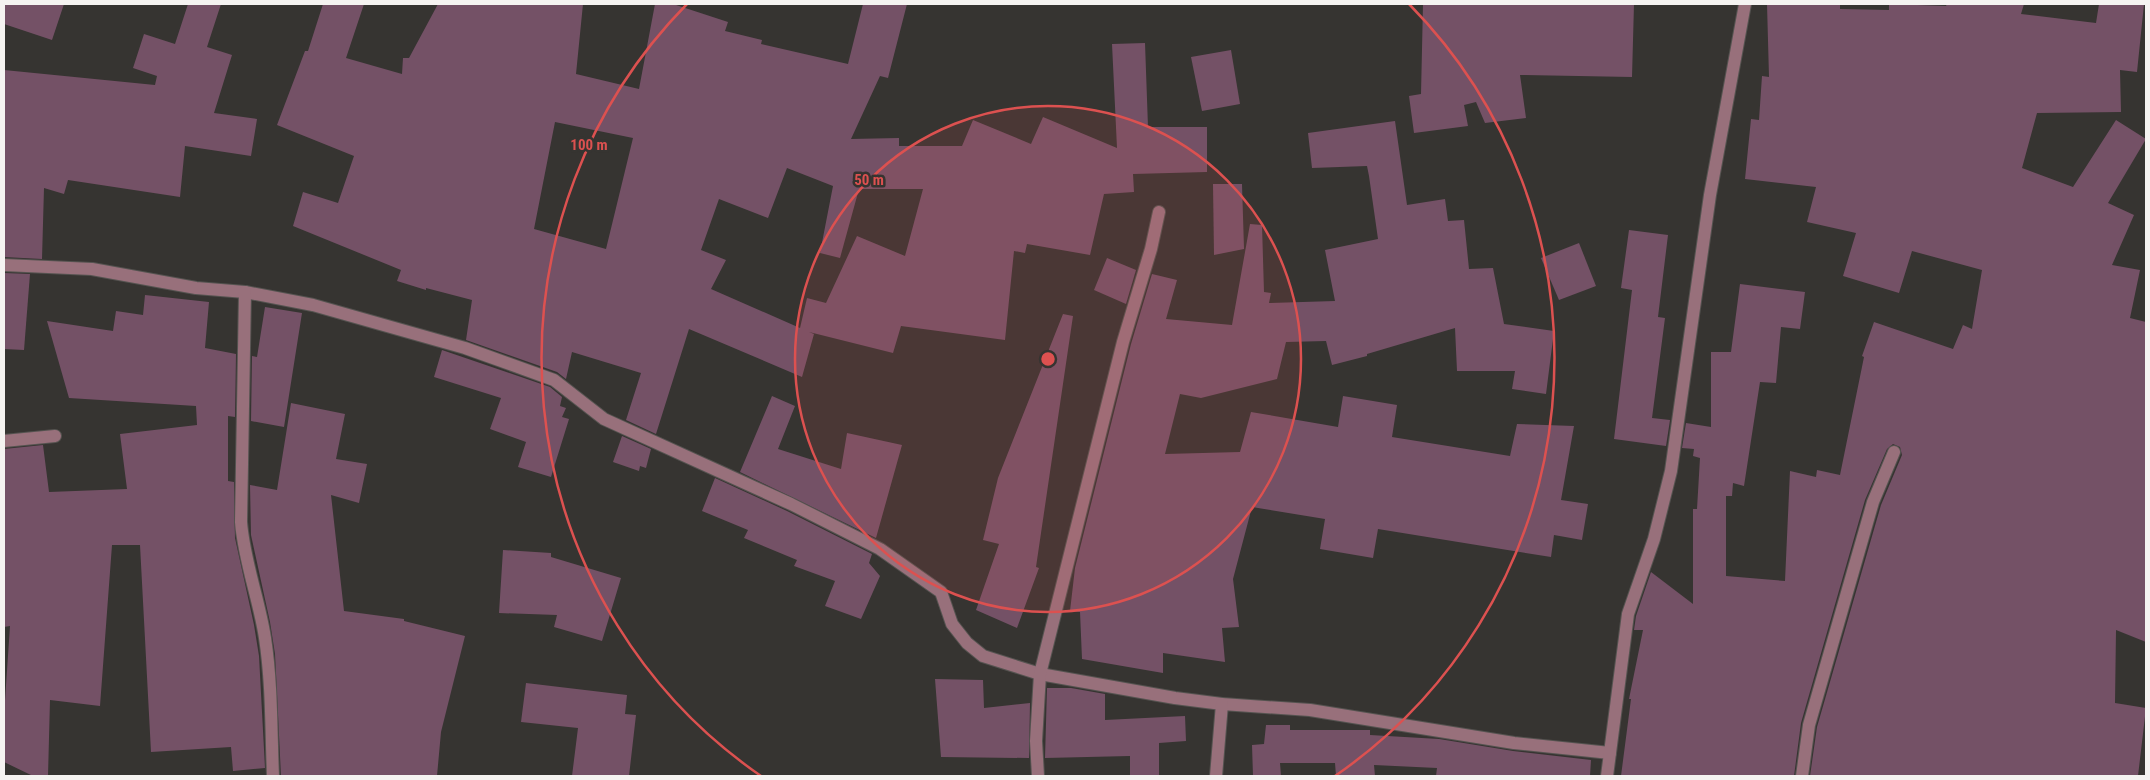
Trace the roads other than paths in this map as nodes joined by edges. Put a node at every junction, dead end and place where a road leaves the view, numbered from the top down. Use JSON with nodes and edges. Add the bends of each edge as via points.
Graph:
{"nodes":[{"id":1,"x":1746,"y":4,"type":"edge"},
{"id":2,"x":1159,"y":212,"type":"dead end"},
{"id":3,"x":4,"y":265,"type":"edge"},
{"id":4,"x":245,"y":292,"type":"junction"},
{"id":5,"x":55,"y":436,"type":"dead end"},
{"id":6,"x":4,"y":440,"type":"edge"},
{"id":7,"x":1894,"y":452,"type":"dead end"},
{"id":8,"x":1040,"y":674,"type":"junction"},
{"id":9,"x":1222,"y":704,"type":"junction"},
{"id":10,"x":1610,"y":753,"type":"junction"},
{"id":11,"x":273,"y":776,"type":"edge"},
{"id":12,"x":1038,"y":776,"type":"edge"},
{"id":13,"x":1216,"y":776,"type":"edge"},
{"id":14,"x":1607,"y":776,"type":"edge"},
{"id":15,"x":1802,"y":776,"type":"edge"}],
"edges":[{"from":1,"to":10,"type":"street","via":[[1710,195],[1670,471],[1654,539],[1628,614]]},
{"from":2,"to":8,"type":"street"},
{"from":3,"to":4,"type":"street","via":[[92,269],[196,288]]},
{"from":4,"to":8,"type":"street","via":[[313,305],[383,324],[465,348],[554,380],[604,420],[791,504],[880,549],[940,592],[952,624],[983,656]]},
{"from":4,"to":11,"type":"street","via":[[243,547],[265,638]]},
{"from":5,"to":6,"type":"street"},
{"from":7,"to":15,"type":"street","via":[[1873,502],[1809,725]]},
{"from":8,"to":9,"type":"street"},
{"from":8,"to":12,"type":"street","via":[[1036,742]]},
{"from":9,"to":10,"type":"street","via":[[1310,710],[1514,743]]},
{"from":9,"to":13,"type":"street"},
{"from":10,"to":14,"type":"street"}]}
